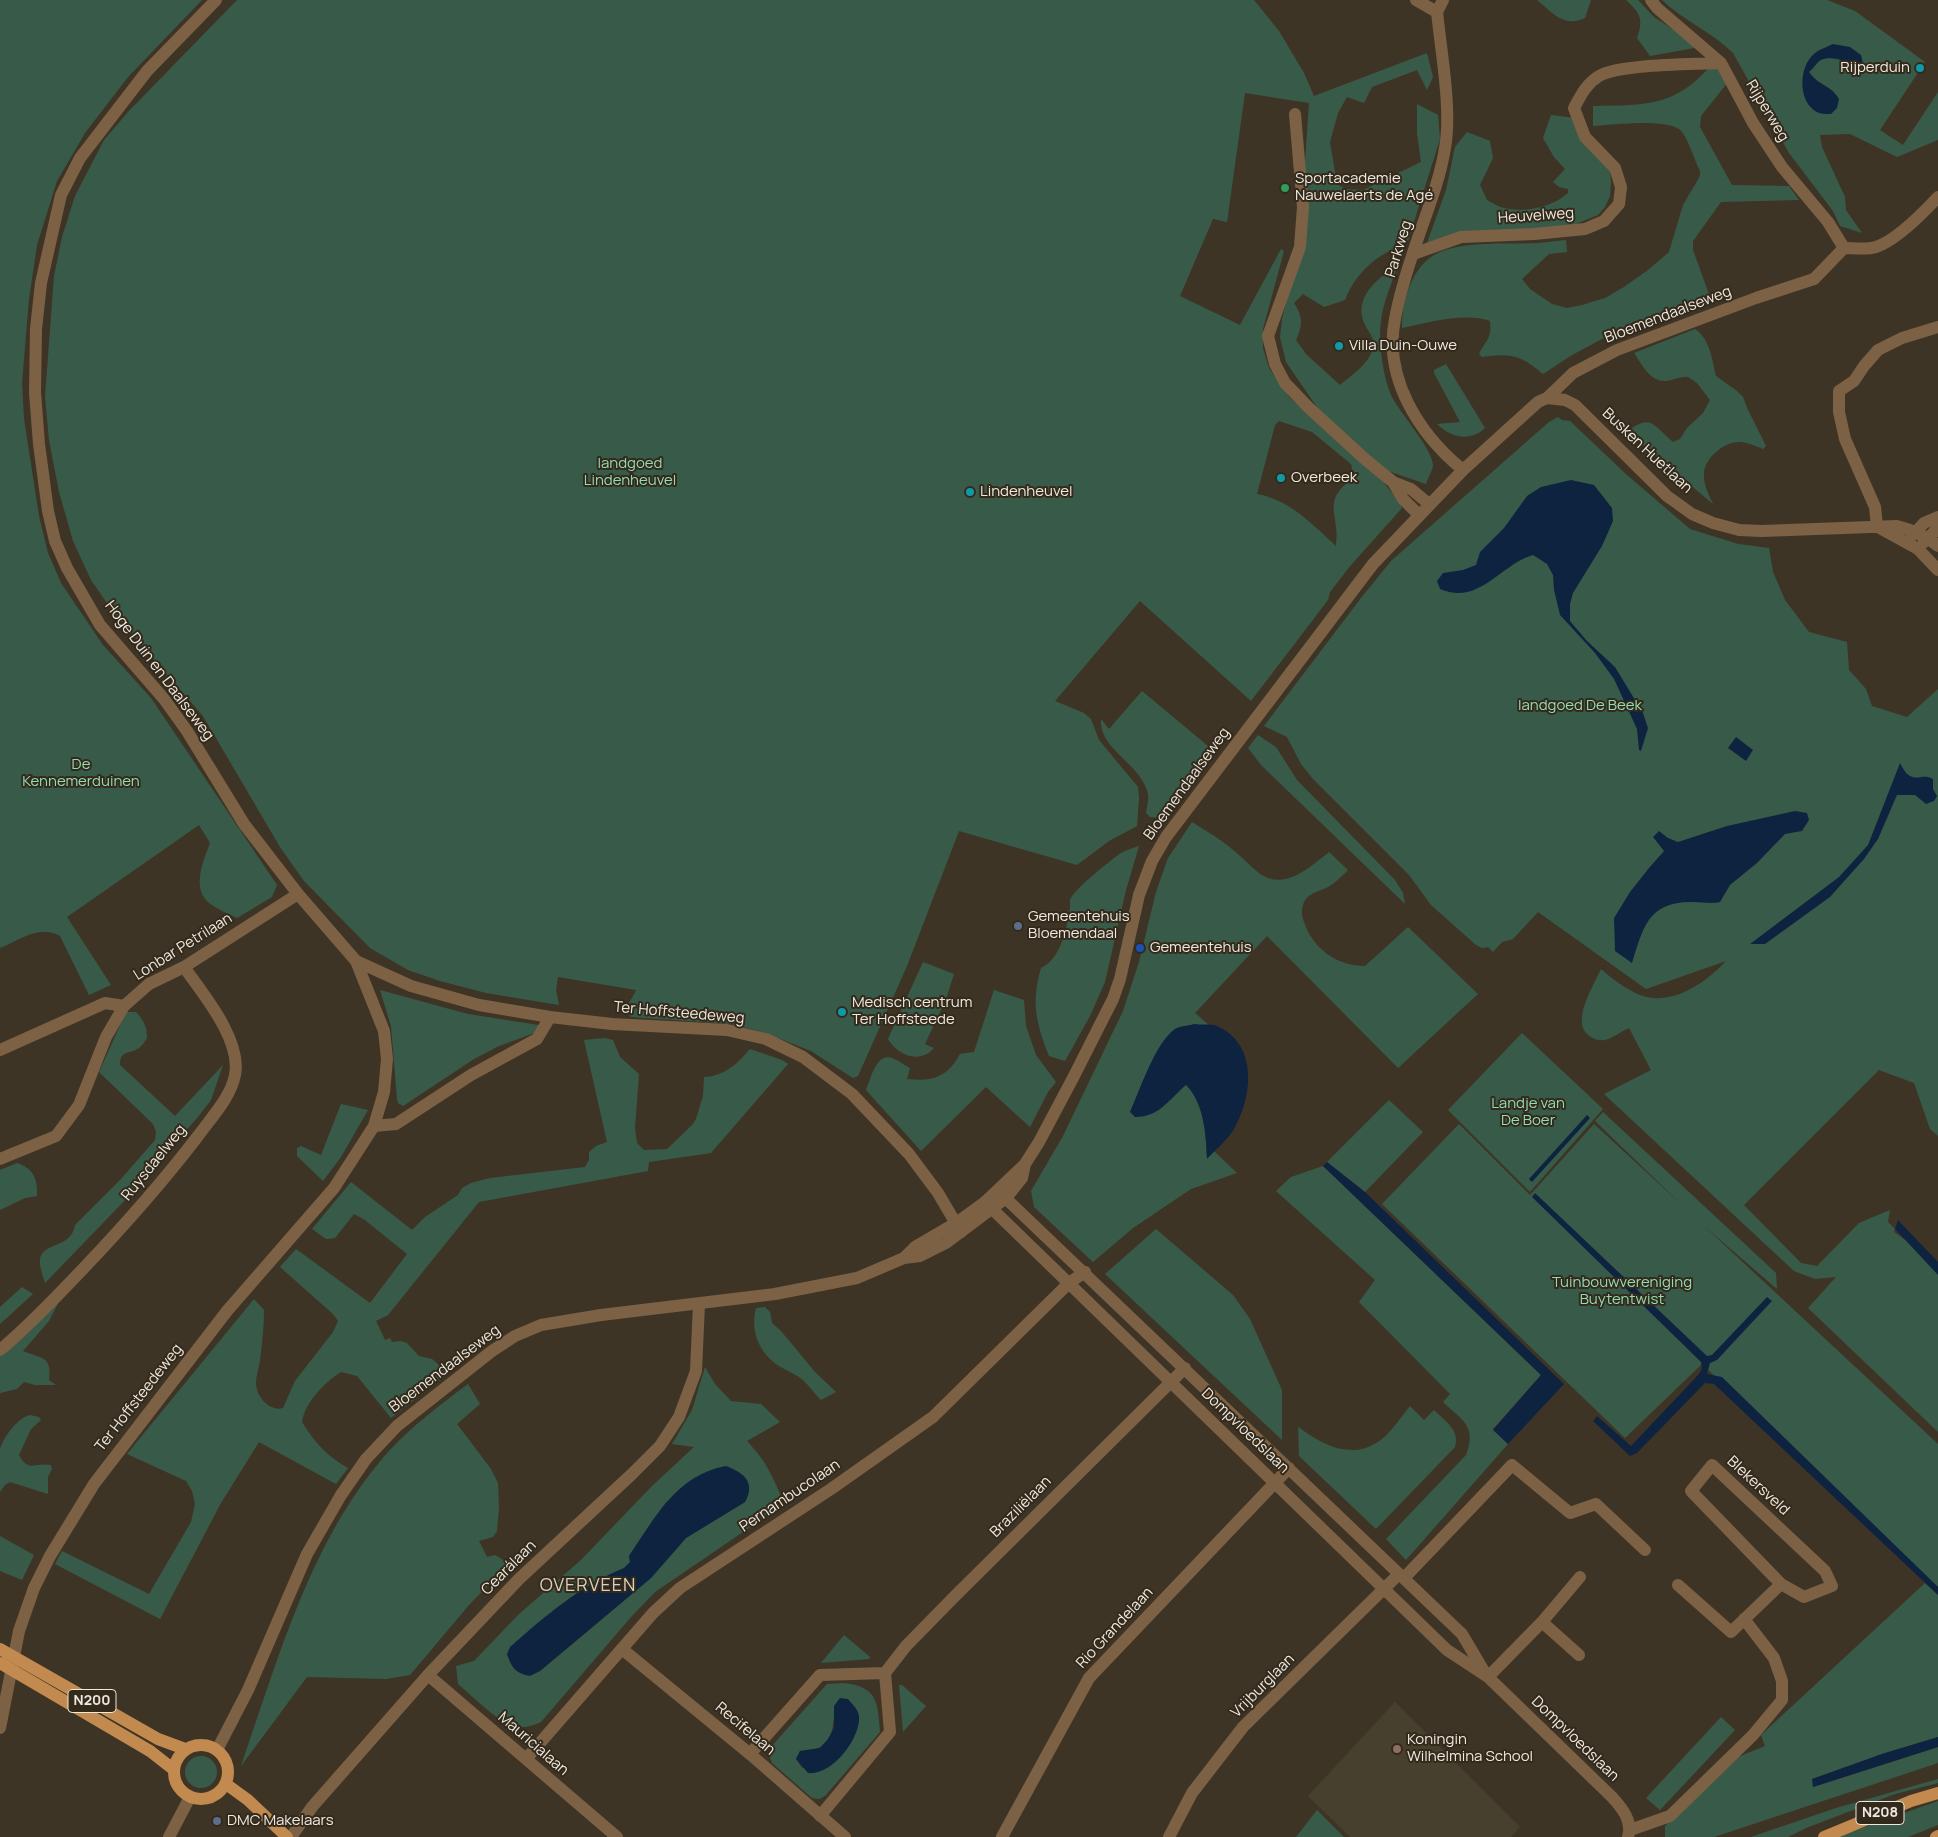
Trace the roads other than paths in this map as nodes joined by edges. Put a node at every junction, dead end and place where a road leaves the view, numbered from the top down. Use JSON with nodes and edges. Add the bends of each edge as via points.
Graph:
{"nodes":[{"id":1,"x":216,"y":0,"type":"edge"},
{"id":2,"x":1416,"y":0,"type":"edge"},
{"id":3,"x":1443,"y":0,"type":"edge"},
{"id":4,"x":1651,"y":0,"type":"edge"},
{"id":5,"x":1437,"y":12,"type":"junction"},
{"id":6,"x":1721,"y":63,"type":"junction"},
{"id":7,"x":1295,"y":114,"type":"dead end"},
{"id":8,"x":1938,"y":197,"type":"edge"},
{"id":9,"x":1844,"y":248,"type":"junction"},
{"id":10,"x":1413,"y":254,"type":"junction"},
{"id":11,"x":1938,"y":327,"type":"edge"},
{"id":12,"x":1547,"y":398,"type":"junction"},
{"id":13,"x":1463,"y":470,"type":"junction"},
{"id":14,"x":1393,"y":482,"type":"junction"},
{"id":15,"x":1429,"y":504,"type":"junction"},
{"id":16,"x":1419,"y":515,"type":"junction"},
{"id":17,"x":1938,"y":517,"type":"edge"},
{"id":18,"x":1877,"y":526,"type":"junction"},
{"id":19,"x":1938,"y":528,"type":"edge"},
{"id":20,"x":1916,"y":531,"type":"junction"},
{"id":21,"x":1933,"y":542,"type":"edge"},
{"id":22,"x":1913,"y":546,"type":"junction"},
{"id":23,"x":1938,"y":570,"type":"edge"},
{"id":24,"x":298,"y":894,"type":"junction"},
{"id":25,"x":334,"y":937,"type":"joint"},
{"id":26,"x":356,"y":961,"type":"junction"},
{"id":27,"x":184,"y":967,"type":"junction"},
{"id":28,"x":124,"y":1006,"type":"junction"},
{"id":29,"x":550,"y":1017,"type":"junction"},
{"id":30,"x":0,"y":1050,"type":"edge"},
{"id":31,"x":374,"y":1126,"type":"junction"},
{"id":32,"x":0,"y":1159,"type":"edge"},
{"id":33,"x":1002,"y":1194,"type":"junction"},
{"id":34,"x":988,"y":1205,"type":"junction"},
{"id":35,"x":959,"y":1228,"type":"junction"},
{"id":36,"x":1085,"y":1272,"type":"junction"},
{"id":37,"x":1069,"y":1283,"type":"junction"},
{"id":38,"x":700,"y":1304,"type":"junction"},
{"id":39,"x":0,"y":1350,"type":"edge"},
{"id":40,"x":1185,"y":1368,"type":"junction"},
{"id":41,"x":1171,"y":1382,"type":"junction"},
{"id":42,"x":1289,"y":1468,"type":"junction"},
{"id":43,"x":1275,"y":1484,"type":"junction"},
{"id":44,"x":1645,"y":1550,"type":"dead end"},
{"id":45,"x":1402,"y":1576,"type":"junction"},
{"id":46,"x":1580,"y":1577,"type":"dead end"},
{"id":47,"x":1781,"y":1584,"type":"junction"},
{"id":48,"x":1678,"y":1585,"type":"dead end"},
{"id":49,"x":1384,"y":1589,"type":"junction"},
{"id":50,"x":1744,"y":1619,"type":"junction"},
{"id":51,"x":1542,"y":1622,"type":"junction"},
{"id":52,"x":622,"y":1649,"type":"junction"},
{"id":53,"x":0,"y":1650,"type":"edge"},
{"id":54,"x":1579,"y":1655,"type":"dead end"},
{"id":55,"x":8,"y":1662,"type":"edge"},
{"id":56,"x":885,"y":1673,"type":"junction"},
{"id":57,"x":428,"y":1675,"type":"junction"},
{"id":58,"x":1488,"y":1677,"type":"junction"},
{"id":59,"x":0,"y":1728,"type":"edge"},
{"id":60,"x":185,"y":1749,"type":"junction"},
{"id":61,"x":217,"y":1750,"type":"junction"},
{"id":62,"x":750,"y":1754,"type":"junction"},
{"id":63,"x":526,"y":1759,"type":"junction"},
{"id":64,"x":173,"y":1769,"type":"junction"},
{"id":65,"x":226,"y":1784,"type":"junction"},
{"id":66,"x":1938,"y":1793,"type":"edge"},
{"id":67,"x":190,"y":1798,"type":"junction"},
{"id":68,"x":820,"y":1816,"type":"junction"},
{"id":69,"x":1629,"y":1834,"type":"edge"},
{"id":70,"x":168,"y":1837,"type":"edge"},
{"id":71,"x":289,"y":1837,"type":"edge"},
{"id":72,"x":617,"y":1837,"type":"edge"},
{"id":73,"x":844,"y":1837,"type":"edge"},
{"id":74,"x":1002,"y":1837,"type":"edge"},
{"id":75,"x":1168,"y":1837,"type":"edge"},
{"id":76,"x":1824,"y":1837,"type":"edge"}],
"edges":[{"from":1,"to":24,"type":"street","name":"Hoge Duin en Daalseweg","via":[[147,71],[80,158],[61,195],[41,283],[36,329],[35,392],[39,444],[48,511],[55,541],[67,568],[100,625],[187,731],[244,824]]},
{"from":2,"to":5,"type":"street"},
{"from":3,"to":5,"type":"street"},
{"from":4,"to":6,"type":"street","name":"Rijperweg"},
{"from":5,"to":10,"type":"street","name":"Parkweg","via":[[1447,111],[1446,147],[1437,185]]},
{"from":6,"to":9,"type":"street","name":"Rijperweg","via":[[1753,123],[1782,167],[1828,222]]},
{"from":6,"to":10,"type":"street","name":"Heuvelweg","via":[[1630,68],[1601,75],[1584,88],[1574,108],[1585,137],[1615,168],[1621,187],[1619,204],[1604,221],[1585,229],[1461,237]]},
{"from":7,"to":14,"type":"street","via":[[1303,207],[1300,247],[1268,336],[1270,350],[1285,382],[1302,401]]},
{"from":8,"to":9,"type":"street","via":[[1920,217],[1876,247]]},
{"from":9,"to":12,"type":"street","name":"Bloemendaalseweg","via":[[1814,279],[1617,350],[1574,373]]},
{"from":10,"to":13,"type":"street","name":"Parkweg","via":[[1395,320],[1396,368],[1413,415]]},
{"from":11,"to":18,"type":"street","via":[[1902,338],[1878,350],[1854,381],[1839,391],[1839,412],[1845,439],[1876,507]]},
{"from":12,"to":13,"type":"street","name":"Bloemendaalseweg","via":[[1538,402]]},
{"from":12,"to":18,"type":"street","name":"Busken Huetlaan","via":[[1575,405],[1666,496],[1692,514],[1713,523],[1740,530],[1762,531]]},
{"from":13,"to":15,"type":"street","name":"Bloemendaalseweg"},
{"from":14,"to":15,"type":"street","via":[[1412,488]]},
{"from":14,"to":16,"type":"street","via":[[1403,499]]},
{"from":15,"to":16,"type":"street","name":"Bloemendaalseweg"},
{"from":16,"to":33,"type":"street","name":"Bloemendaalseweg","via":[[1361,579],[1166,837],[1152,861],[1139,895],[1113,999],[1039,1142]]},
{"from":17,"to":20,"type":"street"},
{"from":18,"to":20,"type":"street","name":"Busken Huetlaan","via":[[1897,526]]},
{"from":18,"to":22,"type":"street","name":"Busken Huetlaan"},
{"from":19,"to":21,"type":"street"},
{"from":20,"to":21,"type":"street","name":"Busken Huetlaan"},
{"from":20,"to":22,"type":"street"},
{"from":21,"to":22,"type":"street"},
{"from":22,"to":23,"type":"street","name":"Busken Huetlaan"},
{"from":24,"to":25,"type":"street","name":"Hoge Duin en Daalseweg"},
{"from":24,"to":27,"type":"street","name":"Lonbar Petrilaan"},
{"from":25,"to":26,"type":"street","name":"Ter Hoffsteedeweg"},
{"from":26,"to":29,"type":"street","name":"Ter Hoffsteedeweg","via":[[411,986],[479,1005]]},
{"from":26,"to":31,"type":"street","name":"Ter Hoffsteedeweg","via":[[384,1031],[387,1059],[384,1092]]},
{"from":27,"to":28,"type":"street","name":"Lonbar Petrilaan","via":[[149,984]]},
{"from":27,"to":39,"type":"street","name":"Ruysdaelweg","via":[[231,1042],[236,1059],[230,1089],[182,1157],[120,1230],[20,1334]]},
{"from":28,"to":30,"type":"street","via":[[105,1003]]},
{"from":28,"to":32,"type":"street","name":"Lonbar Petrilaan","via":[[106,1037],[79,1105],[56,1136]]},
{"from":29,"to":31,"type":"street","via":[[537,1040],[471,1075],[396,1124]]},
{"from":29,"to":35,"type":"street","name":"Ter Hoffsteedeweg","via":[[727,1030],[766,1038],[803,1057],[852,1094],[909,1154]]},
{"from":31,"to":55,"type":"street","name":"Ter Hoffsteedeweg","via":[[334,1188],[227,1311],[94,1484],[34,1588]]},
{"from":33,"to":34,"type":"street","name":"Bloemendaalseweg"},
{"from":33,"to":36,"type":"street","name":"Dompvloedslaan"},
{"from":34,"to":35,"type":"street","name":"Bloemendaalseweg"},
{"from":34,"to":37,"type":"street","name":"Dompvloedslaan"},
{"from":35,"to":38,"type":"street","name":"Bloemendaalseweg","via":[[946,1243],[920,1256],[904,1258],[857,1278],[831,1285]]},
{"from":36,"to":37,"type":"street","name":"Pernambucolaan"},
{"from":36,"to":40,"type":"street","name":"Dompvloedslaan"},
{"from":37,"to":41,"type":"street","name":"Dompvloedslaan"},
{"from":37,"to":52,"type":"street","name":"Pernambucolaan","via":[[932,1417],[831,1489],[680,1588]]},
{"from":38,"to":57,"type":"street","name":"Cearálaan","via":[[696,1371],[679,1416],[660,1446],[519,1579]]},
{"from":38,"to":61,"type":"street","name":"Bloemendaalseweg","via":[[541,1325],[492,1351],[397,1426],[366,1459],[341,1495],[308,1554],[248,1690]]},
{"from":40,"to":41,"type":"street","name":"Braziliëlaan"},
{"from":40,"to":42,"type":"street","name":"Dompvloedslaan"},
{"from":41,"to":43,"type":"street","name":"Dompvloedslaan"},
{"from":41,"to":56,"type":"street","name":"Braziliëlaan","via":[[954,1596]]},
{"from":42,"to":43,"type":"street","name":"Rio Grandelaan"},
{"from":42,"to":45,"type":"street","name":"Dompvloedslaan"},
{"from":43,"to":49,"type":"street","name":"Dompvloedslaan"},
{"from":43,"to":74,"type":"street","name":"Rio Grandelaan","via":[[1089,1678]]},
{"from":44,"to":45,"type":"street","via":[[1596,1504],[1570,1513],[1512,1465]]},
{"from":45,"to":49,"type":"street","name":"Vrijburglaan"},
{"from":45,"to":58,"type":"street","name":"Dompvloedslaan","via":[[1462,1634]]},
{"from":46,"to":51,"type":"street"},
{"from":47,"to":47,"type":"street","name":"Blekersveld","via":[[1804,1597],[1832,1586],[1826,1571],[1712,1465],[1691,1490]]},
{"from":47,"to":50,"type":"street"},
{"from":48,"to":50,"type":"street","via":[[1731,1632]]},
{"from":49,"to":58,"type":"street","name":"Dompvloedslaan","via":[[1447,1650]]},
{"from":49,"to":75,"type":"street","name":"Vrijburglaan","via":[[1243,1727],[1192,1793]]},
{"from":50,"to":69,"type":"street","via":[[1774,1658],[1782,1681],[1782,1700],[1753,1736],[1670,1816]]},
{"from":51,"to":54,"type":"street"},
{"from":51,"to":58,"type":"street"},
{"from":52,"to":62,"type":"street","name":"Recifelaan"},
{"from":52,"to":63,"type":"street","name":"Pernambucolaan"},
{"from":53,"to":55,"type":"main road","number":"N200"},
{"from":55,"to":59,"type":"street","name":"Ter Hoffsteedeweg"},
{"from":55,"to":60,"type":"main road","number":"N200","via":[[158,1739]]},
{"from":55,"to":64,"type":"main road","number":"N200","via":[[150,1751]]},
{"from":56,"to":62,"type":"street","via":[[820,1675]]},
{"from":56,"to":68,"type":"street","via":[[890,1732]]},
{"from":57,"to":63,"type":"street","name":"Mauricialaan"},
{"from":57,"to":71,"type":"street","name":"Cearálaan"},
{"from":58,"to":69,"type":"street","name":"Dompvloedslaan","via":[[1612,1797],[1628,1818]]},
{"from":60,"to":61,"type":"main road","number":"N200","via":[[202,1745]]},
{"from":60,"to":64,"type":"main road","via":[[177,1757]]},
{"from":61,"to":65,"type":"main road","via":[[227,1765]]},
{"from":62,"to":68,"type":"street","name":"Recifelaan"},
{"from":63,"to":72,"type":"street","name":"Mauricialaan"},
{"from":64,"to":67,"type":"main road","via":[[177,1787]]},
{"from":65,"to":67,"type":"main road","via":[[210,1798]]},
{"from":65,"to":71,"type":"main road"},
{"from":66,"to":76,"type":"main road","number":"N208"},
{"from":67,"to":70,"type":"street"},
{"from":68,"to":73,"type":"street","name":"Recifelaan"}]}
